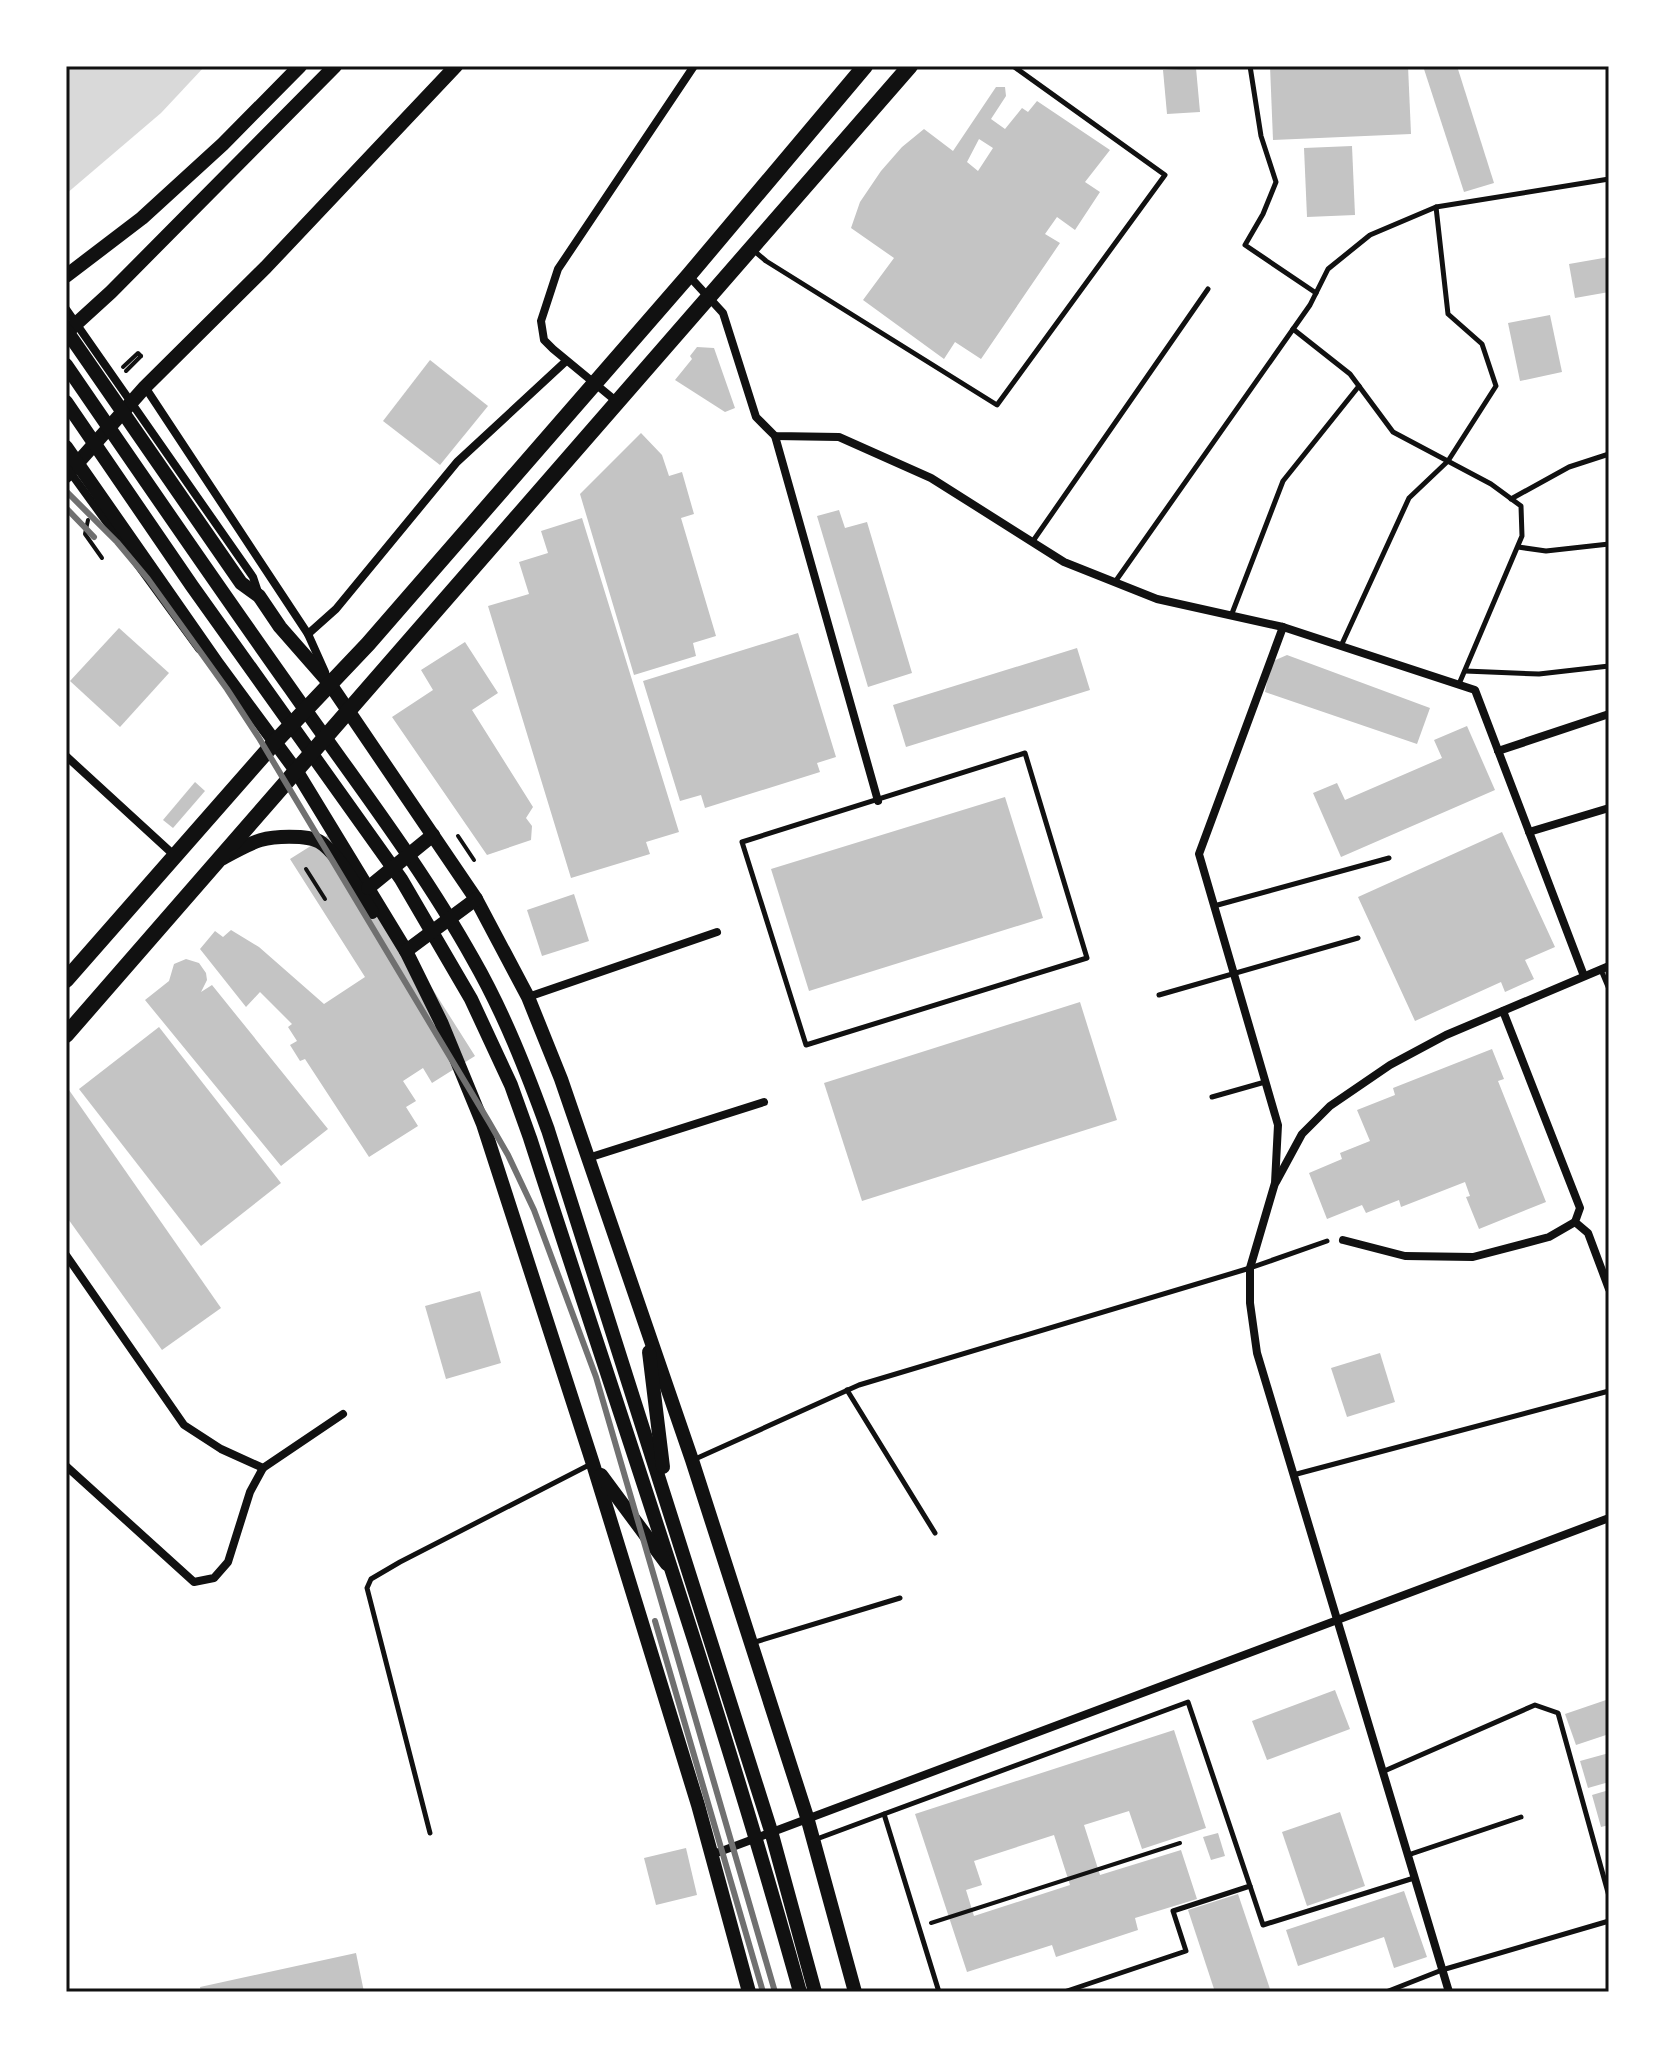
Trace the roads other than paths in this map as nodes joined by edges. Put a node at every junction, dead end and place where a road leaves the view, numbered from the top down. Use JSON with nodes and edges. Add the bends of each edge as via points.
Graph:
{"nodes":[{"id":1,"x":300,"y":66,"type":"edge"},
{"id":2,"x":335,"y":66,"type":"edge"},
{"id":3,"x":456,"y":66,"type":"edge"},
{"id":4,"x":694,"y":66,"type":"edge"},
{"id":5,"x":865,"y":66,"type":"edge"},
{"id":6,"x":910,"y":66,"type":"edge"},
{"id":7,"x":1013,"y":66,"type":"edge"},
{"id":8,"x":1250,"y":66,"type":"edge"},
{"id":9,"x":1609,"y":179,"type":"edge"},
{"id":10,"x":1436,"y":207,"type":"junction"},
{"id":11,"x":752,"y":249,"type":"junction"},
{"id":12,"x":689,"y":275,"type":"junction"},
{"id":13,"x":66,"y":276,"type":"edge"},
{"id":14,"x":1208,"y":289,"type":"dead end"},
{"id":15,"x":1316,"y":293,"type":"junction"},
{"id":16,"x":710,"y":296,"type":"junction"},
{"id":17,"x":66,"y":309,"type":"edge"},
{"id":18,"x":1293,"y":329,"type":"junction"},
{"id":19,"x":66,"y":332,"type":"edge"},
{"id":20,"x":565,"y":362,"type":"junction"},
{"id":21,"x":66,"y":365,"type":"edge"},
{"id":22,"x":593,"y":384,"type":"junction"},
{"id":23,"x":1359,"y":386,"type":"junction"},
{"id":24,"x":145,"y":387,"type":"junction"},
{"id":25,"x":616,"y":401,"type":"junction"},
{"id":26,"x":66,"y":402,"type":"edge"},
{"id":27,"x":775,"y":436,"type":"junction"},
{"id":28,"x":66,"y":447,"type":"edge"},
{"id":29,"x":1609,"y":454,"type":"edge"},
{"id":30,"x":1448,"y":461,"type":"junction"},
{"id":31,"x":68,"y":474,"type":"edge"},
{"id":32,"x":1511,"y":499,"type":"junction"},
{"id":33,"x":1032,"y":542,"type":"junction"},
{"id":34,"x":1609,"y":544,"type":"edge"},
{"id":35,"x":1518,"y":547,"type":"junction"},
{"id":36,"x":1115,"y":582,"type":"junction"},
{"id":37,"x":259,"y":596,"type":"junction"},
{"id":38,"x":1231,"y":616,"type":"junction"},
{"id":39,"x":1283,"y":627,"type":"junction"},
{"id":40,"x":308,"y":634,"type":"junction"},
{"id":41,"x":1341,"y":646,"type":"junction"},
{"id":42,"x":1609,"y":666,"type":"edge"},
{"id":43,"x":1465,"y":671,"type":"junction"},
{"id":44,"x":330,"y":684,"type":"junction"},
{"id":45,"x":1459,"y":685,"type":"junction"},
{"id":46,"x":349,"y":713,"type":"junction"},
{"id":47,"x":1609,"y":714,"type":"edge"},
{"id":48,"x":275,"y":742,"type":"junction"},
{"id":49,"x":1498,"y":751,"type":"junction"},
{"id":50,"x":66,"y":756,"type":"edge"},
{"id":51,"x":297,"y":772,"type":"junction"},
{"id":52,"x":878,"y":801,"type":"junction"},
{"id":53,"x":1609,"y":808,"type":"edge"},
{"id":54,"x":1529,"y":832,"type":"junction"},
{"id":55,"x":433,"y":835,"type":"junction"},
{"id":56,"x":175,"y":856,"type":"junction"},
{"id":57,"x":1389,"y":858,"type":"dead end"},
{"id":58,"x":216,"y":862,"type":"junction"},
{"id":59,"x":368,"y":888,"type":"junction"},
{"id":60,"x":476,"y":899,"type":"junction"},
{"id":61,"x":1214,"y":906,"type":"junction"},
{"id":62,"x":717,"y":932,"type":"dead end"},
{"id":63,"x":1358,"y":938,"type":"dead end"},
{"id":64,"x":406,"y":951,"type":"junction"},
{"id":65,"x":1605,"y":967,"type":"edge"},
{"id":66,"x":1234,"y":974,"type":"junction"},
{"id":67,"x":1584,"y":976,"type":"junction"},
{"id":68,"x":66,"y":980,"type":"edge"},
{"id":69,"x":419,"y":981,"type":"junction"},
{"id":70,"x":1609,"y":989,"type":"edge"},
{"id":71,"x":1159,"y":995,"type":"dead end"},
{"id":72,"x":528,"y":997,"type":"junction"},
{"id":73,"x":1503,"y":1011,"type":"junction"},
{"id":74,"x":67,"y":1032,"type":"edge"},
{"id":75,"x":1265,"y":1082,"type":"junction"},
{"id":76,"x":1212,"y":1097,"type":"dead end"},
{"id":77,"x":764,"y":1102,"type":"dead end"},
{"id":78,"x":588,"y":1158,"type":"junction"},
{"id":79,"x":1275,"y":1183,"type":"junction"},
{"id":80,"x":1575,"y":1222,"type":"junction"},
{"id":81,"x":1343,"y":1240,"type":"dead end"},
{"id":82,"x":1327,"y":1241,"type":"dead end"},
{"id":83,"x":66,"y":1255,"type":"edge"},
{"id":84,"x":1250,"y":1268,"type":"junction"},
{"id":85,"x":1609,"y":1289,"type":"edge"},
{"id":86,"x":645,"y":1323,"type":"junction"},
{"id":87,"x":847,"y":1390,"type":"junction"},
{"id":88,"x":1609,"y":1391,"type":"edge"},
{"id":89,"x":343,"y":1414,"type":"dead end"},
{"id":90,"x":692,"y":1460,"type":"junction"},
{"id":91,"x":593,"y":1464,"type":"junction"},
{"id":92,"x":66,"y":1466,"type":"edge"},
{"id":93,"x":263,"y":1468,"type":"junction"},
{"id":94,"x":1293,"y":1475,"type":"junction"},
{"id":95,"x":667,"y":1499,"type":"junction"},
{"id":96,"x":1609,"y":1518,"type":"edge"},
{"id":97,"x":935,"y":1533,"type":"dead end"},
{"id":98,"x":674,"y":1574,"type":"junction"},
{"id":99,"x":900,"y":1598,"type":"dead end"},
{"id":100,"x":1336,"y":1619,"type":"junction"},
{"id":101,"x":752,"y":1643,"type":"junction"},
{"id":102,"x":1382,"y":1772,"type":"junction"},
{"id":103,"x":884,"y":1814,"type":"junction"},
{"id":104,"x":807,"y":1817,"type":"junction"},
{"id":105,"x":1521,"y":1817,"type":"dead end"},
{"id":106,"x":430,"y":1833,"type":"dead end"},
{"id":107,"x":764,"y":1834,"type":"junction"},
{"id":108,"x":814,"y":1841,"type":"junction"},
{"id":109,"x":711,"y":1855,"type":"junction"},
{"id":110,"x":1407,"y":1855,"type":"junction"},
{"id":111,"x":1414,"y":1878,"type":"junction"},
{"id":112,"x":1250,"y":1886,"type":"junction"},
{"id":113,"x":1609,"y":1896,"type":"edge"},
{"id":114,"x":1609,"y":1921,"type":"edge"},
{"id":115,"x":1442,"y":1970,"type":"junction"},
{"id":116,"x":749,"y":1992,"type":"edge"},
{"id":117,"x":800,"y":1992,"type":"edge"},
{"id":118,"x":815,"y":1992,"type":"edge"},
{"id":119,"x":855,"y":1992,"type":"edge"},
{"id":120,"x":939,"y":1992,"type":"edge"},
{"id":121,"x":1064,"y":1992,"type":"edge"},
{"id":122,"x":1386,"y":1992,"type":"edge"},
{"id":123,"x":1449,"y":1992,"type":"edge"}],
"edges":[{"from":1,"to":13,"type":"main road","via":[[142,218]]},
{"from":2,"to":19,"type":"main road"},
{"from":3,"to":24,"type":"main road"},
{"from":4,"to":20,"type":"street","via":[[558,269],[541,321],[544,340]]},
{"from":5,"to":12,"type":"main road"},
{"from":6,"to":11,"type":"main road"},
{"from":7,"to":11,"type":"lane","via":[[1165,175],[997,405]]},
{"from":8,"to":15,"type":"lane","via":[[1261,136],[1276,182],[1245,245]]},
{"from":9,"to":10,"type":"lane"},
{"from":10,"to":15,"type":"lane","via":[[1370,235],[1328,269]]},
{"from":10,"to":30,"type":"lane","via":[[1448,314],[1482,344],[1496,386]]},
{"from":11,"to":16,"type":"main road"},
{"from":12,"to":16,"type":"street"},
{"from":12,"to":22,"type":"main road"},
{"from":14,"to":33,"type":"lane"},
{"from":15,"to":18,"type":"lane"},
{"from":16,"to":25,"type":"main road"},
{"from":16,"to":27,"type":"street","via":[[723,313],[756,417]]},
{"from":17,"to":37,"type":"street","via":[[253,577]]},
{"from":18,"to":23,"type":"lane"},
{"from":18,"to":36,"type":"lane"},
{"from":19,"to":37,"type":"main road","via":[[241,583]]},
{"from":20,"to":22,"type":"street"},
{"from":20,"to":40,"type":"street","via":[[457,462],[336,609]]},
{"from":21,"to":95,"type":"main road","via":[[417,869],[473,958],[548,1130]]},
{"from":22,"to":25,"type":"street"},
{"from":22,"to":44,"type":"main road"},
{"from":23,"to":30,"type":"lane","via":[[1393,432]]},
{"from":23,"to":38,"type":"lane","via":[[1283,481]]},
{"from":24,"to":31,"type":"main road"},
{"from":24,"to":40,"type":"street"},
{"from":25,"to":46,"type":"main road"},
{"from":26,"to":98,"type":"main road","via":[[401,879],[453,967],[511,1085]]},
{"from":27,"to":33,"type":"street","via":[[839,437],[931,478]]},
{"from":27,"to":52,"type":"street"},
{"from":28,"to":48,"type":"main road"},
{"from":29,"to":32,"type":"lane","via":[[1569,467]]},
{"from":30,"to":32,"type":"lane"},
{"from":30,"to":41,"type":"lane","via":[[1409,498]]},
{"from":31,"to":48,"type":"street","via":[[226,687]]},
{"from":32,"to":35,"type":"lane","via":[[1521,506]]},
{"from":33,"to":36,"type":"street","via":[[1064,562]]},
{"from":34,"to":35,"type":"lane","via":[[1546,551]]},
{"from":35,"to":43,"type":"lane"},
{"from":36,"to":38,"type":"street","via":[[1157,599]]},
{"from":37,"to":44,"type":"main road"},
{"from":38,"to":39,"type":"street"},
{"from":39,"to":41,"type":"street"},
{"from":39,"to":61,"type":"street","via":[[1199,854]]},
{"from":40,"to":44,"type":"street"},
{"from":41,"to":45,"type":"street"},
{"from":42,"to":43,"type":"lane","via":[[1539,674]]},
{"from":43,"to":45,"type":"lane"},
{"from":44,"to":46,"type":"main road"},
{"from":44,"to":48,"type":"main road"},
{"from":45,"to":49,"type":"street","via":[[1475,690]]},
{"from":46,"to":51,"type":"main road"},
{"from":46,"to":55,"type":"main road"},
{"from":47,"to":49,"type":"street"},
{"from":48,"to":51,"type":"main road"},
{"from":48,"to":56,"type":"main road"},
{"from":49,"to":54,"type":"street"},
{"from":50,"to":56,"type":"street"},
{"from":51,"to":58,"type":"main road"},
{"from":51,"to":59,"type":"main road"},
{"from":52,"to":52,"type":"lane","via":[[742,842],[806,1045],[1087,958],[1025,753]]},
{"from":53,"to":54,"type":"street"},
{"from":54,"to":67,"type":"street"},
{"from":55,"to":59,"type":"main road"},
{"from":55,"to":60,"type":"main road"},
{"from":56,"to":68,"type":"main road"},
{"from":57,"to":61,"type":"lane"},
{"from":58,"to":69,"type":"main road","via":[[274,835],[323,843]]},
{"from":58,"to":74,"type":"main road"},
{"from":59,"to":64,"type":"main road"},
{"from":60,"to":64,"type":"main road"},
{"from":60,"to":72,"type":"main road"},
{"from":61,"to":66,"type":"street"},
{"from":62,"to":72,"type":"street"},
{"from":63,"to":66,"type":"lane"},
{"from":64,"to":69,"type":"main road"},
{"from":65,"to":67,"type":"street"},
{"from":65,"to":70,"type":"lane"},
{"from":66,"to":71,"type":"lane"},
{"from":66,"to":75,"type":"street"},
{"from":67,"to":73,"type":"street"},
{"from":69,"to":91,"type":"main road","via":[[483,1124]]},
{"from":72,"to":78,"type":"main road"},
{"from":73,"to":79,"type":"street","via":[[1390,1065],[1330,1106],[1302,1134]]},
{"from":73,"to":80,"type":"street","via":[[1580,1208]]},
{"from":75,"to":76,"type":"lane"},
{"from":75,"to":79,"type":"street","via":[[1278,1125]]},
{"from":77,"to":78,"type":"street"},
{"from":78,"to":86,"type":"main road"},
{"from":79,"to":84,"type":"street"},
{"from":80,"to":81,"type":"street","via":[[1549,1237],[1473,1257],[1405,1256]]},
{"from":80,"to":85,"type":"street","via":[[1588,1233]]},
{"from":82,"to":84,"type":"lane"},
{"from":83,"to":93,"type":"street","via":[[184,1425]]},
{"from":84,"to":87,"type":"lane"},
{"from":84,"to":94,"type":"street","via":[[1257,1353]]},
{"from":86,"to":90,"type":"main road"},
{"from":86,"to":95,"type":"main road"},
{"from":87,"to":90,"type":"lane"},
{"from":87,"to":97,"type":"lane"},
{"from":88,"to":94,"type":"lane"},
{"from":89,"to":93,"type":"street"},
{"from":90,"to":101,"type":"main road"},
{"from":91,"to":98,"type":"main road"},
{"from":91,"to":106,"type":"lane","via":[[400,1562],[371,1579],[367,1588]]},
{"from":91,"to":109,"type":"main road"},
{"from":92,"to":93,"type":"street","via":[[194,1582],[214,1578],[228,1562]]},
{"from":94,"to":100,"type":"street"},
{"from":95,"to":107,"type":"main road"},
{"from":96,"to":100,"type":"street"},
{"from":98,"to":107,"type":"main road"},
{"from":99,"to":101,"type":"lane"},
{"from":100,"to":102,"type":"street"},
{"from":100,"to":104,"type":"street"},
{"from":101,"to":104,"type":"main road"},
{"from":102,"to":110,"type":"street"},
{"from":102,"to":113,"type":"lane","via":[[1535,1705],[1558,1713]]},
{"from":103,"to":108,"type":"lane"},
{"from":103,"to":112,"type":"lane","via":[[1188,1702]]},
{"from":103,"to":120,"type":"lane"},
{"from":104,"to":107,"type":"street"},
{"from":104,"to":108,"type":"main road"},
{"from":105,"to":110,"type":"lane"},
{"from":107,"to":109,"type":"street"},
{"from":107,"to":117,"type":"main road"},
{"from":107,"to":118,"type":"main road"},
{"from":108,"to":119,"type":"main road"},
{"from":109,"to":116,"type":"main road"},
{"from":110,"to":111,"type":"street"},
{"from":111,"to":112,"type":"lane","via":[[1263,1925]]},
{"from":111,"to":115,"type":"street"},
{"from":112,"to":121,"type":"lane","via":[[1173,1911],[1186,1951]]},
{"from":114,"to":115,"type":"lane"},
{"from":115,"to":122,"type":"lane"},
{"from":115,"to":123,"type":"street"}]}
